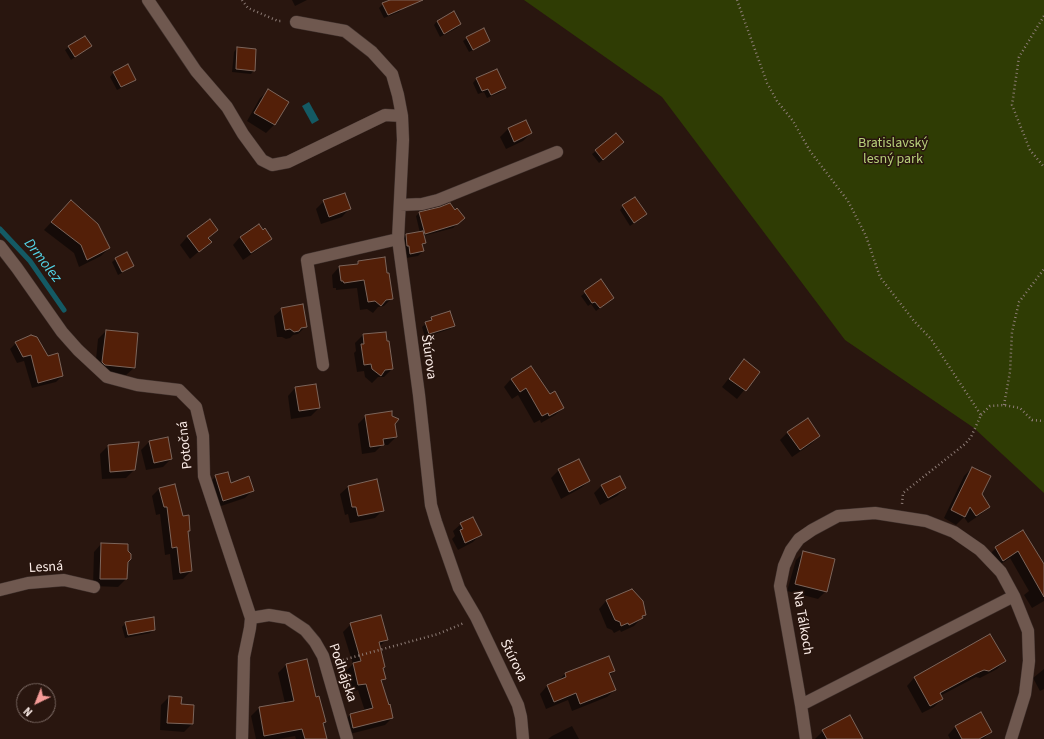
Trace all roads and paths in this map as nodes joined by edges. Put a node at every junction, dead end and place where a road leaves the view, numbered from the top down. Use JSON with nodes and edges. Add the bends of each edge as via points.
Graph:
{"nodes":[{"id":1,"x":148,"y":0,"type":"edge"},
{"id":2,"x":242,"y":0,"type":"edge"},
{"id":3,"x":737,"y":0,"type":"edge"},
{"id":4,"x":1044,"y":16,"type":"edge"},
{"id":5,"x":296,"y":22,"type":"joint"},
{"id":6,"x":402,"y":116,"type":"junction"},
{"id":7,"x":557,"y":152,"type":"dead end"},
{"id":8,"x":1044,"y":167,"type":"edge"},
{"id":9,"x":400,"y":205,"type":"junction"},
{"id":10,"x":398,"y":239,"type":"junction"},
{"id":11,"x":0,"y":246,"type":"edge"},
{"id":12,"x":1044,"y":269,"type":"edge"},
{"id":13,"x":323,"y":365,"type":"dead end"},
{"id":14,"x":1004,"y":405,"type":"junction"},
{"id":15,"x":981,"y":415,"type":"junction"},
{"id":16,"x":1044,"y":421,"type":"edge"},
{"id":17,"x":901,"y":516,"type":"junction"},
{"id":18,"x":94,"y":587,"type":"dead end"},
{"id":19,"x":0,"y":590,"type":"edge"},
{"id":20,"x":1014,"y":596,"type":"junction"},
{"id":21,"x":476,"y":617,"type":"junction"},
{"id":22,"x":251,"y":618,"type":"junction"},
{"id":23,"x":325,"y":665,"type":"junction"},
{"id":24,"x":801,"y":706,"type":"junction"},
{"id":25,"x":242,"y":739,"type":"edge"},
{"id":26,"x":347,"y":739,"type":"edge"},
{"id":27,"x":523,"y":739,"type":"edge"},
{"id":28,"x":806,"y":739,"type":"edge"},
{"id":29,"x":1011,"y":739,"type":"edge"}],
"edges":[{"from":1,"to":6,"type":"street","via":[[196,71],[227,107],[262,160],[272,165],[288,162],[385,115]]},
{"from":2,"to":5,"type":"path","via":[[248,8],[278,21]]},
{"from":3,"to":15,"type":"path","via":[[767,83],[810,151],[848,201],[866,236],[880,277],[931,340]]},
{"from":4,"to":8,"type":"path","via":[[1019,57],[1012,105],[1030,150]]},
{"from":5,"to":6,"type":"street","name":"Štúrova","via":[[345,31],[372,52],[392,74]]},
{"from":6,"to":9,"type":"street","name":"Štúrova"},
{"from":7,"to":9,"type":"street","via":[[438,200]]},
{"from":9,"to":10,"type":"street","name":"Štúrova"},
{"from":10,"to":13,"type":"street","via":[[307,260]]},
{"from":10,"to":21,"type":"street","name":"Štúrova","via":[[431,505],[459,588]]},
{"from":11,"to":22,"type":"street","name":"Potočná","via":[[70,341],[107,377],[137,385],[179,390],[196,407],[203,436],[204,476]]},
{"from":12,"to":14,"type":"path","via":[[1019,302],[1012,332],[1010,372]]},
{"from":14,"to":15,"type":"path","via":[[990,406]]},
{"from":14,"to":16,"type":"path","via":[[1020,408],[1032,420]]},
{"from":15,"to":17,"type":"path","via":[[971,438],[965,444],[903,493]]},
{"from":17,"to":20,"type":"street","name":"Na Tálkoch","via":[[926,521],[954,532],[980,550],[1001,572]]},
{"from":17,"to":24,"type":"street","name":"Na Tálkoch","via":[[875,513],[838,516],[799,539],[791,550],[784,566],[780,586]]},
{"from":18,"to":19,"type":"street","name":"Lesná","via":[[64,580],[28,583]]},
{"from":20,"to":24,"type":"street"},
{"from":20,"to":29,"type":"street","name":"Na Tálkoch","via":[[1028,631],[1029,661],[1025,694]]},
{"from":21,"to":23,"type":"path","via":[[438,634]]},
{"from":21,"to":27,"type":"street","name":"Štúrova","via":[[518,705]]},
{"from":22,"to":23,"type":"street","name":"Podhájska","via":[[269,615],[287,618],[305,630],[315,642]]},
{"from":22,"to":25,"type":"street","name":"Potočná","via":[[244,663]]},
{"from":23,"to":26,"type":"street","name":"Podhájska"},
{"from":24,"to":28,"type":"street","name":"Na Tálkoch"}]}
